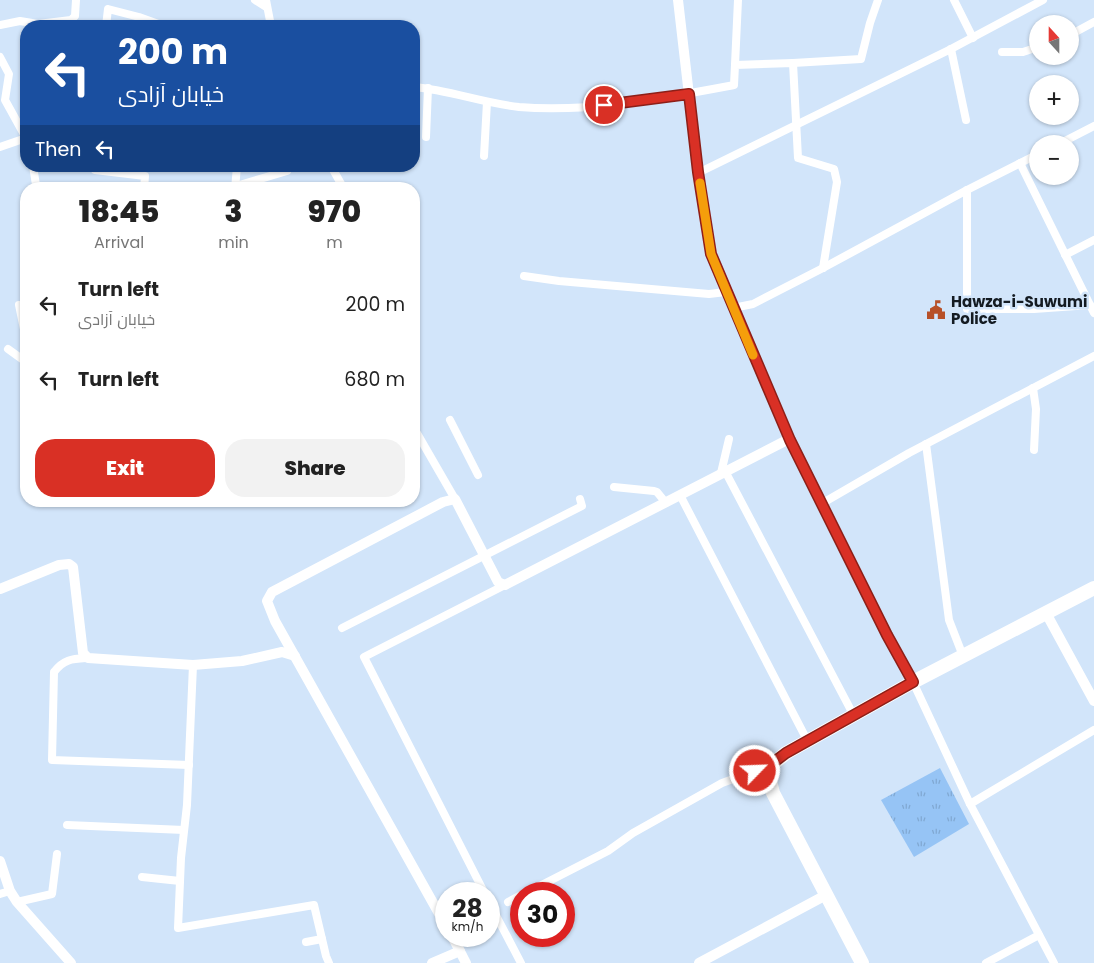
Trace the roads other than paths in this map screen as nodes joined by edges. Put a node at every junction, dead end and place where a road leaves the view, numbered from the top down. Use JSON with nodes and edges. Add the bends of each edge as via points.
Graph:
{"nodes":[{"id":1,"x":76,"y":0,"type":"edge"},
{"id":2,"x":109,"y":0,"type":"edge"},
{"id":3,"x":255,"y":0,"type":"edge"},
{"id":4,"x":678,"y":0,"type":"edge"},
{"id":5,"x":738,"y":0,"type":"edge"},
{"id":6,"x":878,"y":0,"type":"edge"},
{"id":7,"x":954,"y":0,"type":"edge"},
{"id":8,"x":1043,"y":0,"type":"edge"},
{"id":9,"x":266,"y":3,"type":"edge"},
{"id":10,"x":108,"y":9,"type":"junction"},
{"id":11,"x":71,"y":20,"type":"edge"},
{"id":12,"x":107,"y":20,"type":"edge"},
{"id":13,"x":147,"y":20,"type":"edge"},
{"id":14,"x":270,"y":20,"type":"edge"},
{"id":15,"x":20,"y":21,"type":"edge"},
{"id":16,"x":1094,"y":22,"type":"edge"},
{"id":17,"x":0,"y":25,"type":"edge"},
{"id":18,"x":1079,"y":30,"type":"edge"},
{"id":19,"x":972,"y":38,"type":"junction"},
{"id":20,"x":951,"y":49,"type":"junction"},
{"id":21,"x":1029,"y":50,"type":"edge"},
{"id":22,"x":1002,"y":52,"type":"dead end"},
{"id":23,"x":0,"y":57,"type":"edge"},
{"id":24,"x":793,"y":63,"type":"junction"},
{"id":25,"x":736,"y":65,"type":"junction"},
{"id":26,"x":420,"y":87,"type":"edge"},
{"id":27,"x":428,"y":88,"type":"junction"},
{"id":28,"x":689,"y":94,"type":"junction"},
{"id":29,"x":488,"y":102,"type":"junction"},
{"id":30,"x":966,"y":120,"type":"dead end"},
{"id":31,"x":797,"y":125,"type":"junction"},
{"id":32,"x":1094,"y":126,"type":"edge"},
{"id":33,"x":20,"y":127,"type":"edge"},
{"id":34,"x":1076,"y":135,"type":"edge"},
{"id":35,"x":426,"y":137,"type":"dead end"},
{"id":36,"x":20,"y":140,"type":"edge"},
{"id":37,"x":0,"y":147,"type":"edge"},
{"id":38,"x":484,"y":156,"type":"dead end"},
{"id":39,"x":1029,"y":158,"type":"edge"},
{"id":40,"x":1020,"y":163,"type":"junction"},
{"id":41,"x":112,"y":172,"type":"edge"},
{"id":42,"x":287,"y":172,"type":"dead end"},
{"id":43,"x":698,"y":172,"type":"junction"},
{"id":44,"x":145,"y":182,"type":"edge"},
{"id":45,"x":253,"y":182,"type":"edge"},
{"id":46,"x":967,"y":190,"type":"junction"},
{"id":47,"x":1094,"y":240,"type":"edge"},
{"id":48,"x":1065,"y":255,"type":"junction"},
{"id":49,"x":823,"y":268,"type":"junction"},
{"id":50,"x":524,"y":276,"type":"dead end"},
{"id":51,"x":726,"y":292,"type":"junction"},
{"id":52,"x":19,"y":305,"type":"dead end"},
{"id":53,"x":733,"y":308,"type":"junction"},
{"id":54,"x":1092,"y":309,"type":"edge"},
{"id":55,"x":20,"y":310,"type":"edge"},
{"id":56,"x":8,"y":349,"type":"dead end"},
{"id":57,"x":1094,"y":356,"type":"edge"},
{"id":58,"x":20,"y":358,"type":"edge"},
{"id":59,"x":1033,"y":388,"type":"junction"},
{"id":60,"x":450,"y":420,"type":"dead end"},
{"id":61,"x":420,"y":438,"type":"edge"},
{"id":62,"x":728,"y":438,"type":"dead end"},
{"id":63,"x":790,"y":440,"type":"junction"},
{"id":64,"x":926,"y":444,"type":"junction"},
{"id":65,"x":1034,"y":450,"type":"dead end"},
{"id":66,"x":723,"y":472,"type":"junction"},
{"id":67,"x":478,"y":475,"type":"dead end"},
{"id":68,"x":614,"y":487,"type":"dead end"},
{"id":69,"x":680,"y":495,"type":"junction"},
{"id":70,"x":455,"y":498,"type":"junction"},
{"id":71,"x":580,"y":499,"type":"dead end"},
{"id":72,"x":666,"y":502,"type":"junction"},
{"id":73,"x":821,"y":504,"type":"junction"},
{"id":74,"x":486,"y":555,"type":"junction"},
{"id":75,"x":505,"y":584,"type":"junction"},
{"id":76,"x":1094,"y":588,"type":"edge"},
{"id":77,"x":0,"y":589,"type":"edge"},
{"id":78,"x":1046,"y":613,"type":"junction"},
{"id":79,"x":342,"y":628,"type":"dead end"},
{"id":80,"x":286,"y":640,"type":"junction"},
{"id":81,"x":282,"y":652,"type":"junction"},
{"id":82,"x":295,"y":656,"type":"junction"},
{"id":83,"x":963,"y":656,"type":"junction"},
{"id":84,"x":88,"y":658,"type":"junction"},
{"id":85,"x":194,"y":665,"type":"junction"},
{"id":86,"x":913,"y":682,"type":"junction"},
{"id":87,"x":1094,"y":700,"type":"edge"},
{"id":88,"x":854,"y":716,"type":"junction"},
{"id":89,"x":1094,"y":730,"type":"edge"},
{"id":90,"x":807,"y":740,"type":"junction"},
{"id":91,"x":189,"y":765,"type":"junction"},
{"id":92,"x":771,"y":770,"type":"junction"},
{"id":93,"x":970,"y":804,"type":"junction"},
{"id":94,"x":67,"y":825,"type":"dead end"},
{"id":95,"x":184,"y":830,"type":"junction"},
{"id":96,"x":57,"y":854,"type":"dead end"},
{"id":97,"x":0,"y":861,"type":"edge"},
{"id":98,"x":142,"y":877,"type":"dead end"},
{"id":99,"x":180,"y":881,"type":"junction"},
{"id":100,"x":478,"y":882,"type":"edge"},
{"id":101,"x":548,"y":882,"type":"edge"},
{"id":102,"x":5,"y":892,"type":"edge"},
{"id":103,"x":826,"y":895,"type":"junction"},
{"id":104,"x":17,"y":902,"type":"junction"},
{"id":105,"x":435,"y":906,"type":"edge"},
{"id":106,"x":500,"y":923,"type":"edge"},
{"id":107,"x":1039,"y":935,"type":"junction"},
{"id":108,"x":322,"y":939,"type":"junction"},
{"id":109,"x":306,"y":942,"type":"dead end"},
{"id":110,"x":458,"y":947,"type":"edge"},
{"id":111,"x":460,"y":951,"type":"junction"},
{"id":112,"x":71,"y":963,"type":"edge"},
{"id":113,"x":329,"y":963,"type":"edge"},
{"id":114,"x":432,"y":963,"type":"edge"},
{"id":115,"x":466,"y":963,"type":"edge"},
{"id":116,"x":521,"y":963,"type":"edge"},
{"id":117,"x":699,"y":963,"type":"edge"},
{"id":118,"x":862,"y":963,"type":"edge"},
{"id":119,"x":986,"y":963,"type":"edge"},
{"id":120,"x":1054,"y":963,"type":"edge"}],
"edges":[{"from":1,"to":11,"type":"street","via":[[75,16]]},
{"from":2,"to":10,"type":"street"},
{"from":3,"to":9,"type":"street"},
{"from":4,"to":28,"type":"street"},
{"from":5,"to":25,"type":"street"},
{"from":6,"to":24,"type":"street","via":[[861,59]]},
{"from":7,"to":19,"type":"street"},
{"from":8,"to":19,"type":"street"},
{"from":9,"to":14,"type":"street"},
{"from":10,"to":12,"type":"street"},
{"from":10,"to":13,"type":"street"},
{"from":15,"to":17,"type":"street"},
{"from":16,"to":18,"type":"street"},
{"from":19,"to":20,"type":"street"},
{"from":20,"to":30,"type":"street"},
{"from":20,"to":31,"type":"street"},
{"from":21,"to":22,"type":"street"},
{"from":23,"to":33,"type":"street","via":[[9,74],[5,100]]},
{"from":24,"to":25,"type":"street"},
{"from":24,"to":31,"type":"street"},
{"from":25,"to":28,"type":"street","via":[[734,85]]},
{"from":26,"to":27,"type":"street"},
{"from":27,"to":29,"type":"street"},
{"from":27,"to":35,"type":"street"},
{"from":28,"to":29,"type":"street","via":[[587,108]]},
{"from":28,"to":43,"type":"street"},
{"from":29,"to":38,"type":"street"},
{"from":31,"to":43,"type":"street"},
{"from":31,"to":49,"type":"street","via":[[798,158],[834,169],[836,175]]},
{"from":32,"to":34,"type":"street"},
{"from":36,"to":37,"type":"street"},
{"from":39,"to":40,"type":"street"},
{"from":40,"to":46,"type":"street"},
{"from":40,"to":48,"type":"street"},
{"from":41,"to":44,"type":"street","via":[[145,176]]},
{"from":42,"to":45,"type":"street"},
{"from":43,"to":51,"type":"street","via":[[711,254]]},
{"from":46,"to":49,"type":"street"},
{"from":46,"to":54,"type":"street","via":[[967,309]]},
{"from":47,"to":48,"type":"street"},
{"from":48,"to":54,"type":"street"},
{"from":49,"to":53,"type":"street","via":[[753,304]]},
{"from":50,"to":51,"type":"street","via":[[559,282],[709,294]]},
{"from":51,"to":53,"type":"street"},
{"from":52,"to":55,"type":"street"},
{"from":53,"to":63,"type":"street"},
{"from":56,"to":58,"type":"street"},
{"from":57,"to":59,"type":"street"},
{"from":59,"to":64,"type":"street"},
{"from":59,"to":65,"type":"street","via":[[1036,409]]},
{"from":60,"to":67,"type":"street"},
{"from":61,"to":70,"type":"street"},
{"from":62,"to":66,"type":"street"},
{"from":63,"to":66,"type":"street"},
{"from":63,"to":73,"type":"street"},
{"from":64,"to":73,"type":"street"},
{"from":64,"to":83,"type":"street","via":[[949,620]]},
{"from":66,"to":69,"type":"street"},
{"from":66,"to":88,"type":"street"},
{"from":68,"to":72,"type":"street","via":[[658,492]]},
{"from":69,"to":72,"type":"street"},
{"from":69,"to":90,"type":"street"},
{"from":70,"to":74,"type":"street"},
{"from":70,"to":80,"type":"street","via":[[272,592],[267,601]]},
{"from":71,"to":74,"type":"street","via":[[582,506]]},
{"from":72,"to":75,"type":"street"},
{"from":73,"to":86,"type":"street"},
{"from":74,"to":75,"type":"street","via":[[498,582]]},
{"from":74,"to":79,"type":"street"},
{"from":75,"to":100,"type":"street","via":[[364,657]]},
{"from":76,"to":78,"type":"highway"},
{"from":77,"to":84,"type":"street","via":[[59,565],[73,567],[83,653]]},
{"from":78,"to":83,"type":"highway"},
{"from":78,"to":87,"type":"street"},
{"from":80,"to":81,"type":"street"},
{"from":80,"to":82,"type":"street"},
{"from":81,"to":82,"type":"street"},
{"from":81,"to":85,"type":"street","via":[[242,661]]},
{"from":82,"to":105,"type":"street"},
{"from":83,"to":86,"type":"highway"},
{"from":84,"to":85,"type":"street"},
{"from":84,"to":91,"type":"street","via":[[61,663],[54,672],[52,760]]},
{"from":85,"to":91,"type":"street"},
{"from":86,"to":88,"type":"highway"},
{"from":86,"to":93,"type":"street"},
{"from":88,"to":90,"type":"highway"},
{"from":89,"to":93,"type":"street"},
{"from":90,"to":92,"type":"highway","via":[[774,762]]},
{"from":91,"to":95,"type":"street"},
{"from":92,"to":101,"type":"street","via":[[755,771],[722,783]]},
{"from":92,"to":103,"type":"highway","via":[[773,793]]},
{"from":93,"to":107,"type":"street"},
{"from":94,"to":95,"type":"street"},
{"from":95,"to":99,"type":"street"},
{"from":96,"to":104,"type":"street","via":[[52,894]]},
{"from":97,"to":102,"type":"street"},
{"from":98,"to":99,"type":"street"},
{"from":99,"to":108,"type":"street","via":[[178,928],[314,905]]},
{"from":102,"to":104,"type":"street"},
{"from":103,"to":117,"type":"street"},
{"from":103,"to":118,"type":"highway"},
{"from":104,"to":112,"type":"street"},
{"from":106,"to":116,"type":"street"},
{"from":107,"to":119,"type":"street"},
{"from":107,"to":120,"type":"street"},
{"from":108,"to":109,"type":"street"},
{"from":108,"to":113,"type":"street"},
{"from":110,"to":111,"type":"street"},
{"from":111,"to":114,"type":"street"},
{"from":111,"to":115,"type":"street"}]}
